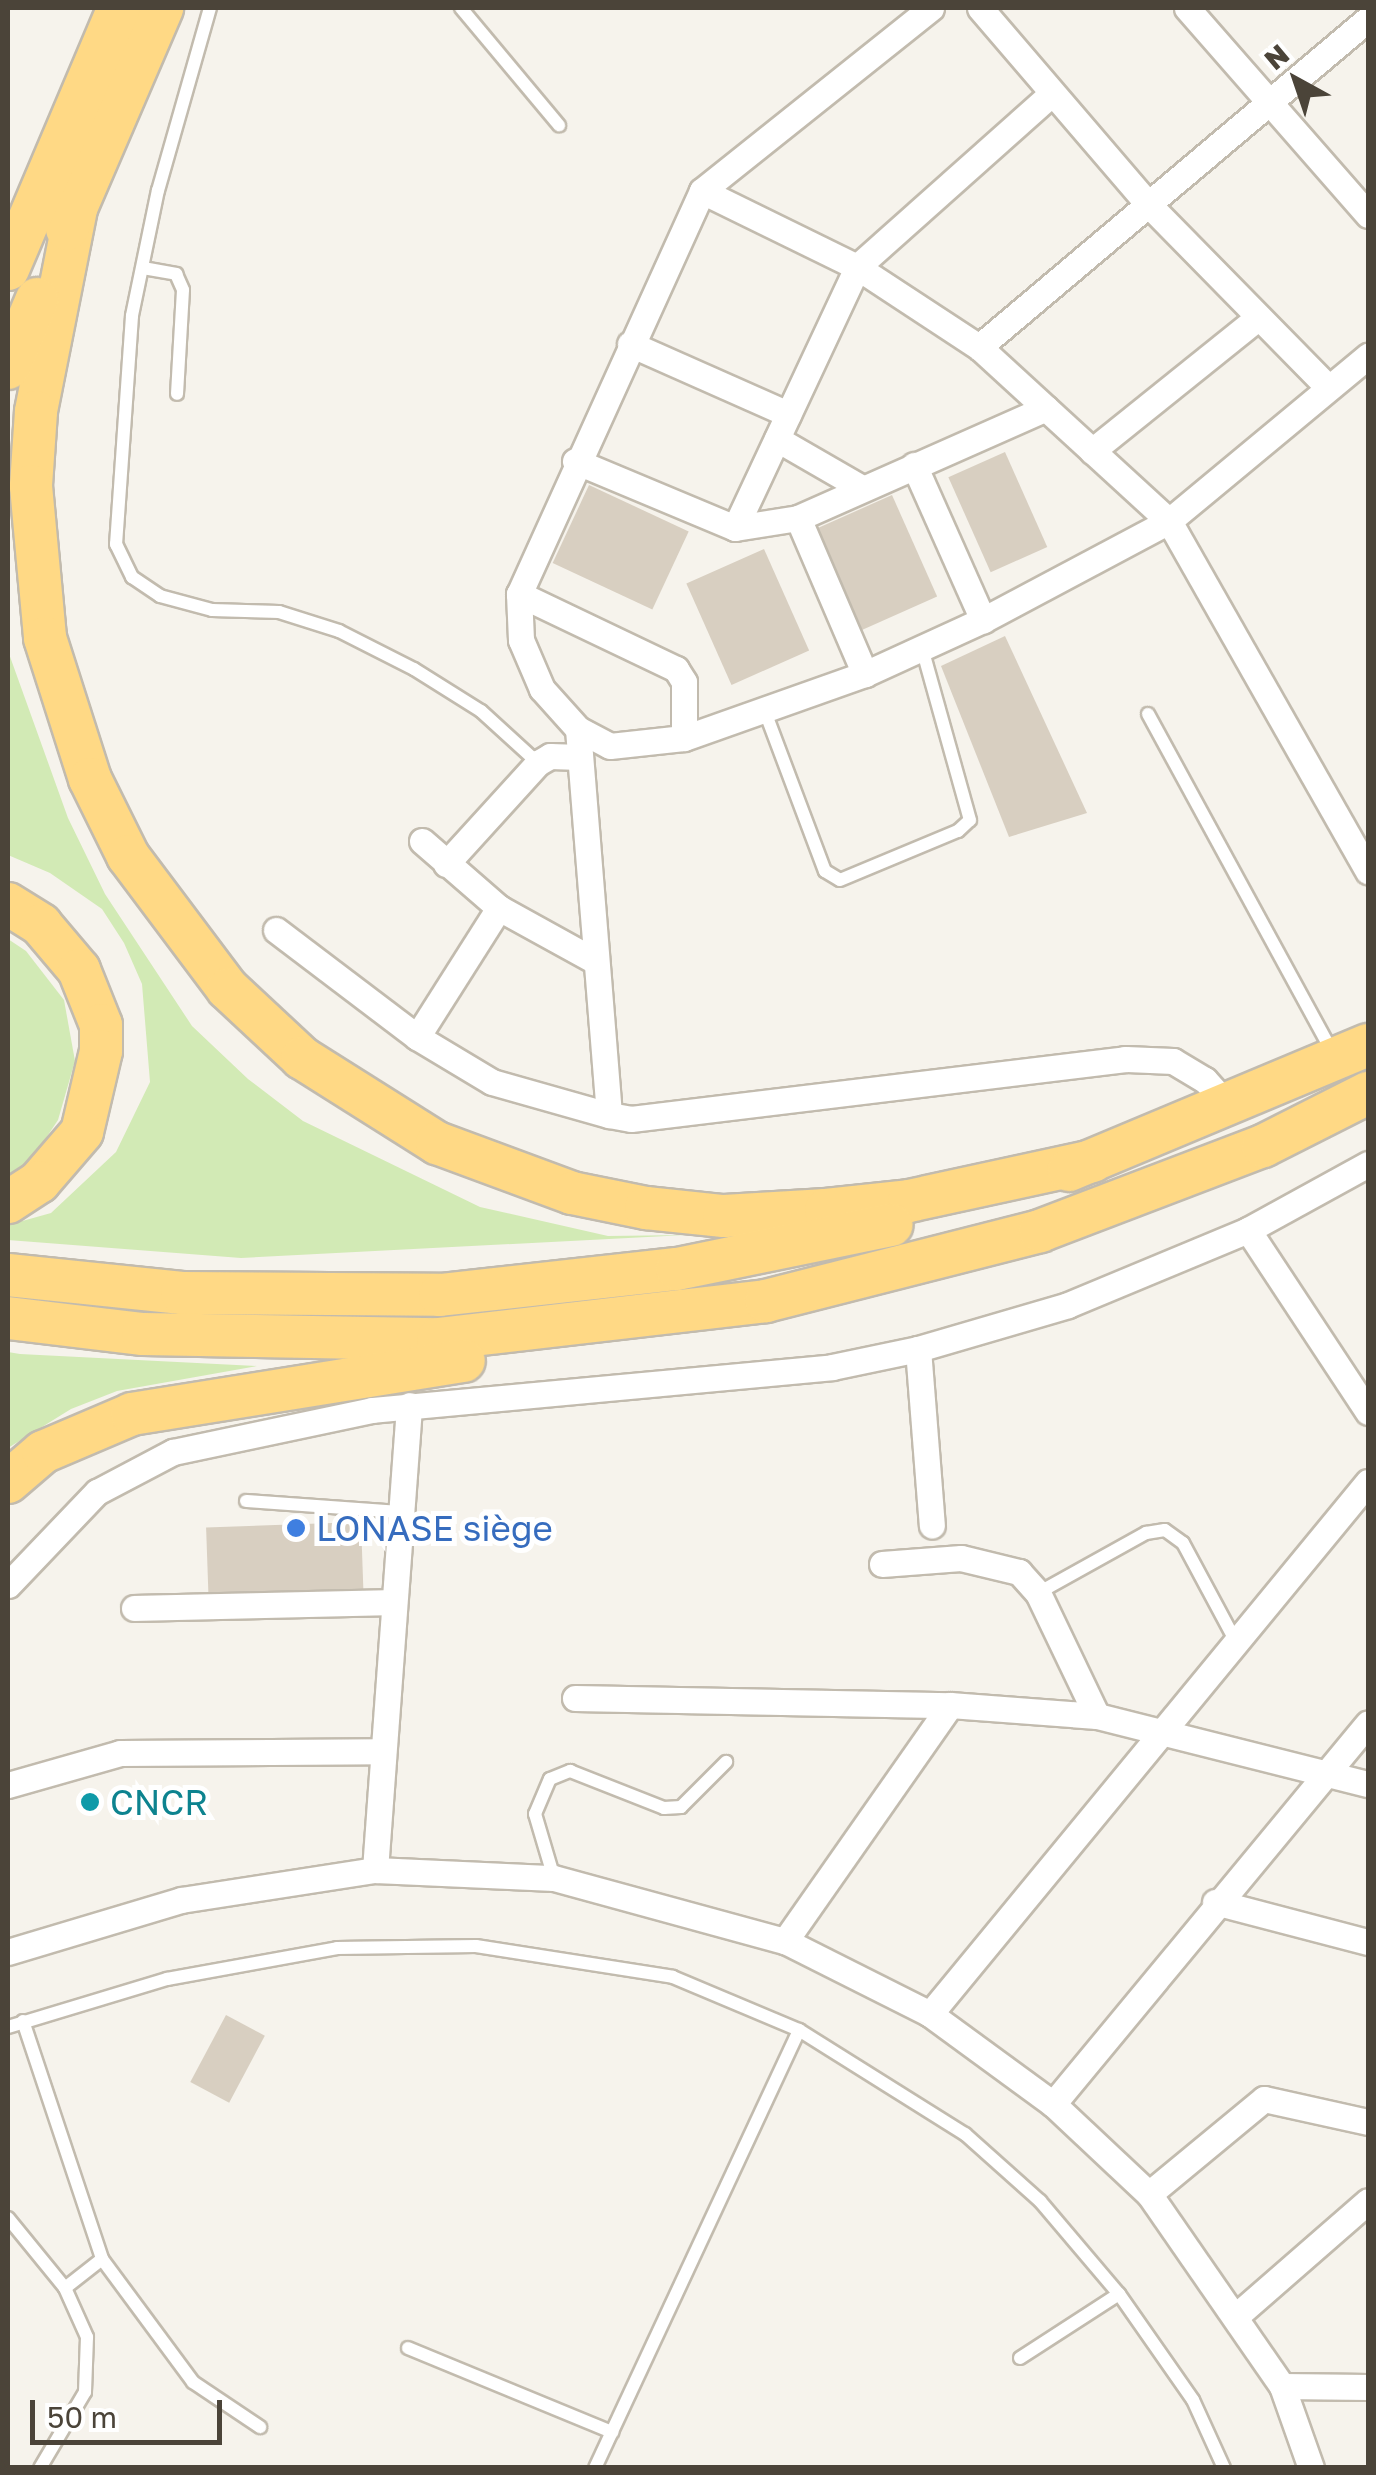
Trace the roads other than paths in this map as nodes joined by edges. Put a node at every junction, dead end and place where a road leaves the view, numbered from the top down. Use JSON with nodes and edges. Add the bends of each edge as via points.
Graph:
{"nodes":[{"id":1,"x":119,"y":8,"type":"edge"},
{"id":2,"x":162,"y":8,"type":"edge"},
{"id":3,"x":210,"y":8,"type":"edge"},
{"id":4,"x":461,"y":8,"type":"edge"},
{"id":5,"x":931,"y":8,"type":"edge"},
{"id":6,"x":980,"y":8,"type":"edge"},
{"id":7,"x":1187,"y":8,"type":"edge"},
{"id":8,"x":1368,"y":20,"type":"edge"},
{"id":9,"x":1052,"y":94,"type":"junction"},
{"id":10,"x":1270,"y":102,"type":"junction"},
{"id":11,"x":559,"y":125,"type":"dead end"},
{"id":12,"x":702,"y":191,"type":"junction"},
{"id":13,"x":77,"y":204,"type":"junction"},
{"id":14,"x":1150,"y":206,"type":"junction"},
{"id":15,"x":1368,"y":215,"type":"edge"},
{"id":16,"x":857,"y":267,"type":"junction"},
{"id":17,"x":143,"y":268,"type":"junction"},
{"id":18,"x":8,"y":269,"type":"edge"},
{"id":19,"x":1256,"y":320,"type":"junction"},
{"id":20,"x":630,"y":344,"type":"junction"},
{"id":21,"x":979,"y":347,"type":"junction"},
{"id":22,"x":1368,"y":356,"type":"edge"},
{"id":23,"x":8,"y":368,"type":"edge"},
{"id":24,"x":1328,"y":387,"type":"junction"},
{"id":25,"x":177,"y":394,"type":"dead end"},
{"id":26,"x":1046,"y":408,"type":"junction"},
{"id":27,"x":788,"y":414,"type":"junction"},
{"id":28,"x":777,"y":439,"type":"junction"},
{"id":29,"x":1092,"y":450,"type":"junction"},
{"id":30,"x":575,"y":462,"type":"junction"},
{"id":31,"x":914,"y":465,"type":"junction"},
{"id":32,"x":862,"y":488,"type":"junction"},
{"id":33,"x":798,"y":518,"type":"junction"},
{"id":34,"x":1169,"y":521,"type":"junction"},
{"id":35,"x":735,"y":528,"type":"junction"},
{"id":36,"x":520,"y":594,"type":"junction"},
{"id":37,"x":983,"y":620,"type":"junction"},
{"id":38,"x":922,"y":648,"type":"junction"},
{"id":39,"x":865,"y":674,"type":"junction"},
{"id":40,"x":764,"y":710,"type":"junction"},
{"id":41,"x":1148,"y":714,"type":"dead end"},
{"id":42,"x":578,"y":729,"type":"junction"},
{"id":43,"x":684,"y":738,"type":"junction"},
{"id":44,"x":580,"y":757,"type":"junction"},
{"id":45,"x":538,"y":764,"type":"junction"},
{"id":46,"x":422,"y":841,"type":"dead end"},
{"id":47,"x":446,"y":864,"type":"junction"},
{"id":48,"x":1368,"y":871,"type":"edge"},
{"id":49,"x":8,"y":904,"type":"edge"},
{"id":50,"x":498,"y":908,"type":"junction"},
{"id":51,"x":276,"y":930,"type":"dead end"},
{"id":52,"x":595,"y":961,"type":"junction"},
{"id":53,"x":417,"y":1037,"type":"junction"},
{"id":54,"x":1353,"y":1053,"type":"edge"},
{"id":55,"x":1368,"y":1094,"type":"edge"},
{"id":56,"x":1230,"y":1108,"type":"junction"},
{"id":57,"x":608,"y":1115,"type":"junction"},
{"id":58,"x":1093,"y":1161,"type":"junction"},
{"id":59,"x":1368,"y":1164,"type":"edge"},
{"id":60,"x":8,"y":1202,"type":"edge"},
{"id":61,"x":1248,"y":1230,"type":"junction"},
{"id":62,"x":8,"y":1275,"type":"edge"},
{"id":63,"x":766,"y":1301,"type":"junction"},
{"id":64,"x":8,"y":1318,"type":"edge"},
{"id":65,"x":918,"y":1349,"type":"junction"},
{"id":66,"x":408,"y":1404,"type":"junction"},
{"id":67,"x":1368,"y":1412,"type":"edge"},
{"id":68,"x":8,"y":1482,"type":"edge"},
{"id":69,"x":1368,"y":1482,"type":"edge"},
{"id":70,"x":246,"y":1501,"type":"dead end"},
{"id":71,"x":400,"y":1512,"type":"junction"},
{"id":72,"x":932,"y":1525,"type":"dead end"},
{"id":73,"x":882,"y":1564,"type":"dead end"},
{"id":74,"x":8,"y":1586,"type":"edge"},
{"id":75,"x":1038,"y":1592,"type":"junction"},
{"id":76,"x":394,"y":1602,"type":"junction"},
{"id":77,"x":134,"y":1608,"type":"dead end"},
{"id":78,"x":1238,"y":1644,"type":"junction"},
{"id":79,"x":575,"y":1698,"type":"dead end"},
{"id":80,"x":950,"y":1705,"type":"junction"},
{"id":81,"x":1097,"y":1716,"type":"junction"},
{"id":82,"x":1368,"y":1724,"type":"edge"},
{"id":83,"x":1168,"y":1732,"type":"junction"},
{"id":84,"x":383,"y":1751,"type":"junction"},
{"id":85,"x":726,"y":1762,"type":"dead end"},
{"id":86,"x":1325,"y":1772,"type":"junction"},
{"id":87,"x":1368,"y":1784,"type":"edge"},
{"id":88,"x":8,"y":1785,"type":"edge"},
{"id":89,"x":375,"y":1870,"type":"junction"},
{"id":90,"x":554,"y":1878,"type":"junction"},
{"id":91,"x":1215,"y":1902,"type":"junction"},
{"id":92,"x":785,"y":1941,"type":"junction"},
{"id":93,"x":1368,"y":1942,"type":"edge"},
{"id":94,"x":8,"y":1952,"type":"edge"},
{"id":95,"x":930,"y":2014,"type":"junction"},
{"id":96,"x":23,"y":2022,"type":"junction"},
{"id":97,"x":8,"y":2027,"type":"edge"},
{"id":98,"x":798,"y":2030,"type":"junction"},
{"id":99,"x":1052,"y":2104,"type":"junction"},
{"id":100,"x":1368,"y":2122,"type":"edge"},
{"id":101,"x":1149,"y":2194,"type":"junction"},
{"id":102,"x":1368,"y":2201,"type":"edge"},
{"id":103,"x":8,"y":2218,"type":"edge"},
{"id":104,"x":102,"y":2258,"type":"junction"},
{"id":105,"x":66,"y":2288,"type":"junction"},
{"id":106,"x":1119,"y":2294,"type":"junction"},
{"id":107,"x":1235,"y":2317,"type":"junction"},
{"id":108,"x":408,"y":2348,"type":"dead end"},
{"id":109,"x":1020,"y":2358,"type":"dead end"},
{"id":110,"x":1282,"y":2386,"type":"junction"},
{"id":111,"x":1368,"y":2387,"type":"edge"},
{"id":112,"x":260,"y":2428,"type":"dead end"},
{"id":113,"x":612,"y":2432,"type":"junction"},
{"id":114,"x":40,"y":2468,"type":"edge"},
{"id":115,"x":595,"y":2468,"type":"edge"},
{"id":116,"x":1224,"y":2468,"type":"edge"},
{"id":117,"x":1311,"y":2468,"type":"edge"}],
"edges":[{"from":1,"to":18,"type":"highway"},
{"from":2,"to":13,"type":"highway"},
{"from":3,"to":17,"type":"lane"},
{"from":4,"to":11,"type":"lane"},
{"from":5,"to":12,"type":"street"},
{"from":6,"to":9,"type":"street"},
{"from":7,"to":10,"type":"street"},
{"from":8,"to":10,"type":"street"},
{"from":9,"to":14,"type":"street"},
{"from":9,"to":16,"type":"street"},
{"from":10,"to":14,"type":"street"},
{"from":10,"to":15,"type":"street"},
{"from":12,"to":16,"type":"street"},
{"from":12,"to":20,"type":"street"},
{"from":13,"to":23,"type":"highway"},
{"from":13,"to":58,"type":"highway","via":[[36,412],[32,486],[45,638],[90,779],[128,856],[172,922],[252,1012],[302,1058],[438,1143],[572,1193],[646,1208],[724,1216],[826,1210],[909,1201]]},
{"from":14,"to":19,"type":"street"},
{"from":14,"to":21,"type":"street"},
{"from":16,"to":21,"type":"street"},
{"from":16,"to":27,"type":"street"},
{"from":17,"to":25,"type":"lane","via":[[176,274],[183,290]]},
{"from":17,"to":45,"type":"lane","via":[[130,336],[116,544],[132,577],[160,596],[212,610],[279,612],[340,632],[481,711]]},
{"from":19,"to":24,"type":"street"},
{"from":19,"to":29,"type":"street"},
{"from":20,"to":27,"type":"street"},
{"from":20,"to":30,"type":"street"},
{"from":21,"to":26,"type":"street"},
{"from":22,"to":24,"type":"street"},
{"from":24,"to":34,"type":"street"},
{"from":26,"to":29,"type":"street"},
{"from":26,"to":31,"type":"street"},
{"from":27,"to":28,"type":"street"},
{"from":28,"to":32,"type":"street"},
{"from":28,"to":35,"type":"street"},
{"from":29,"to":34,"type":"street"},
{"from":30,"to":35,"type":"street"},
{"from":30,"to":36,"type":"street"},
{"from":31,"to":32,"type":"street"},
{"from":31,"to":37,"type":"street"},
{"from":32,"to":33,"type":"street"},
{"from":33,"to":35,"type":"street"},
{"from":33,"to":39,"type":"street"},
{"from":34,"to":37,"type":"street"},
{"from":34,"to":48,"type":"street"},
{"from":36,"to":42,"type":"street","via":[[521,640],[542,689]]},
{"from":36,"to":43,"type":"street","via":[[676,669],[684,682]]},
{"from":37,"to":38,"type":"street"},
{"from":38,"to":39,"type":"street"},
{"from":38,"to":40,"type":"lane","via":[[970,820],[840,880],[825,871]]},
{"from":39,"to":40,"type":"street"},
{"from":40,"to":43,"type":"street"},
{"from":41,"to":54,"type":"lane"},
{"from":42,"to":43,"type":"street","via":[[610,746]]},
{"from":42,"to":44,"type":"street"},
{"from":44,"to":45,"type":"street","via":[[550,756]]},
{"from":44,"to":52,"type":"street"},
{"from":45,"to":47,"type":"street"},
{"from":46,"to":47,"type":"street"},
{"from":47,"to":50,"type":"street"},
{"from":49,"to":60,"type":"highway","via":[[60,942],[92,995],[101,1025],[100,1077],[82,1132],[39,1182]]},
{"from":50,"to":52,"type":"street"},
{"from":50,"to":53,"type":"street"},
{"from":51,"to":53,"type":"street"},
{"from":52,"to":57,"type":"street"},
{"from":53,"to":57,"type":"street","via":[[492,1082]]},
{"from":54,"to":56,"type":"highway"},
{"from":55,"to":63,"type":"highway","via":[[1263,1146],[1040,1231]]},
{"from":56,"to":57,"type":"street","via":[[1205,1080],[1174,1061],[1124,1059],[631,1119]]},
{"from":56,"to":58,"type":"highway"},
{"from":58,"to":62,"type":"highway","via":[[974,1205],[822,1242],[564,1284],[308,1296],[182,1293]]},
{"from":59,"to":61,"type":"street"},
{"from":61,"to":65,"type":"street","via":[[1068,1306]]},
{"from":61,"to":67,"type":"street"},
{"from":63,"to":64,"type":"highway","via":[[438,1339],[143,1334]]},
{"from":63,"to":68,"type":"highway","via":[[511,1354],[172,1403],[73,1437]]},
{"from":65,"to":66,"type":"street","via":[[832,1367]]},
{"from":65,"to":72,"type":"street"},
{"from":66,"to":71,"type":"street"},
{"from":66,"to":74,"type":"street","via":[[173,1452],[97,1492]]},
{"from":69,"to":78,"type":"street"},
{"from":70,"to":71,"type":"lane"},
{"from":71,"to":76,"type":"street"},
{"from":73,"to":75,"type":"street","via":[[961,1558],[999,1564],[1020,1572]]},
{"from":75,"to":78,"type":"lane","via":[[1146,1533],[1165,1530],[1183,1542]]},
{"from":75,"to":81,"type":"street"},
{"from":76,"to":77,"type":"street"},
{"from":76,"to":84,"type":"street"},
{"from":78,"to":83,"type":"street"},
{"from":79,"to":80,"type":"street"},
{"from":80,"to":81,"type":"street"},
{"from":80,"to":92,"type":"street"},
{"from":81,"to":83,"type":"street"},
{"from":82,"to":86,"type":"street"},
{"from":83,"to":86,"type":"street"},
{"from":83,"to":95,"type":"street"},
{"from":84,"to":88,"type":"street","via":[[120,1753]]},
{"from":84,"to":89,"type":"street"},
{"from":85,"to":90,"type":"lane","via":[[681,1807],[664,1808],[570,1771],[550,1780],[534,1814]]},
{"from":86,"to":87,"type":"street"},
{"from":86,"to":91,"type":"street"},
{"from":89,"to":90,"type":"street"},
{"from":89,"to":94,"type":"street","via":[[181,1900]]},
{"from":90,"to":92,"type":"street"},
{"from":91,"to":93,"type":"street"},
{"from":91,"to":99,"type":"street"},
{"from":92,"to":95,"type":"street"},
{"from":95,"to":99,"type":"street"},
{"from":96,"to":97,"type":"lane"},
{"from":96,"to":98,"type":"lane","via":[[258,1959],[337,1948],[476,1946],[672,1977]]},
{"from":96,"to":104,"type":"lane"},
{"from":98,"to":106,"type":"lane","via":[[964,2134],[1040,2201]]},
{"from":98,"to":113,"type":"lane"},
{"from":99,"to":101,"type":"street"},
{"from":100,"to":101,"type":"street","via":[[1264,2099]]},
{"from":101,"to":107,"type":"street"},
{"from":102,"to":107,"type":"street"},
{"from":103,"to":105,"type":"lane"},
{"from":104,"to":105,"type":"lane"},
{"from":104,"to":112,"type":"lane","via":[[193,2382]]},
{"from":105,"to":114,"type":"lane","via":[[87,2337],[85,2392]]},
{"from":106,"to":109,"type":"lane"},
{"from":106,"to":116,"type":"lane","via":[[1193,2400]]},
{"from":107,"to":110,"type":"street"},
{"from":108,"to":113,"type":"lane"},
{"from":110,"to":111,"type":"street"},
{"from":110,"to":117,"type":"street"},
{"from":113,"to":115,"type":"lane"}]}
